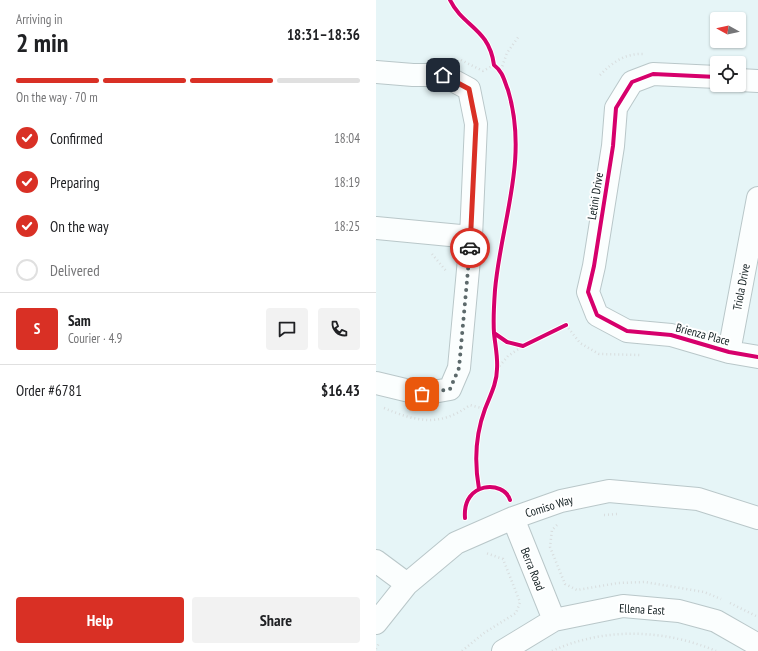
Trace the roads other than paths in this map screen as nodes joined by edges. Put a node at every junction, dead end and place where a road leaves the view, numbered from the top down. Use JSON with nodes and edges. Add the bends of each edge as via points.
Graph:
{"nodes":[{"id":1,"x":376,"y":72,"type":"edge"},
{"id":2,"x":710,"y":77,"type":"edge"},
{"id":3,"x":746,"y":81,"type":"edge"},
{"id":4,"x":758,"y":82,"type":"edge"},
{"id":5,"x":758,"y":198,"type":"edge"},
{"id":6,"x":376,"y":228,"type":"edge"},
{"id":7,"x":471,"y":237,"type":"junction"},
{"id":8,"x":597,"y":315,"type":"joint"},
{"id":9,"x":729,"y":352,"type":"junction"},
{"id":10,"x":758,"y":357,"type":"edge"},
{"id":11,"x":376,"y":383,"type":"edge"},
{"id":12,"x":513,"y":518,"type":"junction"},
{"id":13,"x":758,"y":518,"type":"edge"},
{"id":14,"x":376,"y":561,"type":"edge"},
{"id":15,"x":407,"y":584,"type":"junction"},
{"id":16,"x":554,"y":620,"type":"junction"},
{"id":17,"x":379,"y":631,"type":"edge"},
{"id":18,"x":758,"y":645,"type":"edge"},
{"id":19,"x":504,"y":651,"type":"edge"}],
"edges":[{"from":1,"to":7,"type":"street","via":[[443,75],[469,89],[476,124]]},
{"from":2,"to":8,"type":"street","name":"Letini Drive","via":[[653,74],[632,82],[616,108],[613,146],[588,292]]},
{"from":3,"to":4,"type":"street"},
{"from":5,"to":9,"type":"street","name":"Triola Drive"},
{"from":6,"to":7,"type":"street"},
{"from":7,"to":11,"type":"street","via":[[459,368],[450,389],[422,394]]},
{"from":8,"to":9,"type":"street","name":"Brienza Place","via":[[627,331],[671,335]]},
{"from":9,"to":10,"type":"street","name":"Brienza Place"},
{"from":12,"to":13,"type":"street","name":"Comiso Way","via":[[561,501],[609,491],[698,499]]},
{"from":12,"to":15,"type":"street","name":"Comiso Way","via":[[456,543]]},
{"from":12,"to":16,"type":"street","name":"Berra Road"},
{"from":14,"to":15,"type":"street"},
{"from":15,"to":17,"type":"street","name":"Comiso Way"},
{"from":16,"to":18,"type":"street","name":"Ellena East","via":[[623,606],[679,611],[716,621]]},
{"from":16,"to":19,"type":"street","name":"Ellena East"}]}
